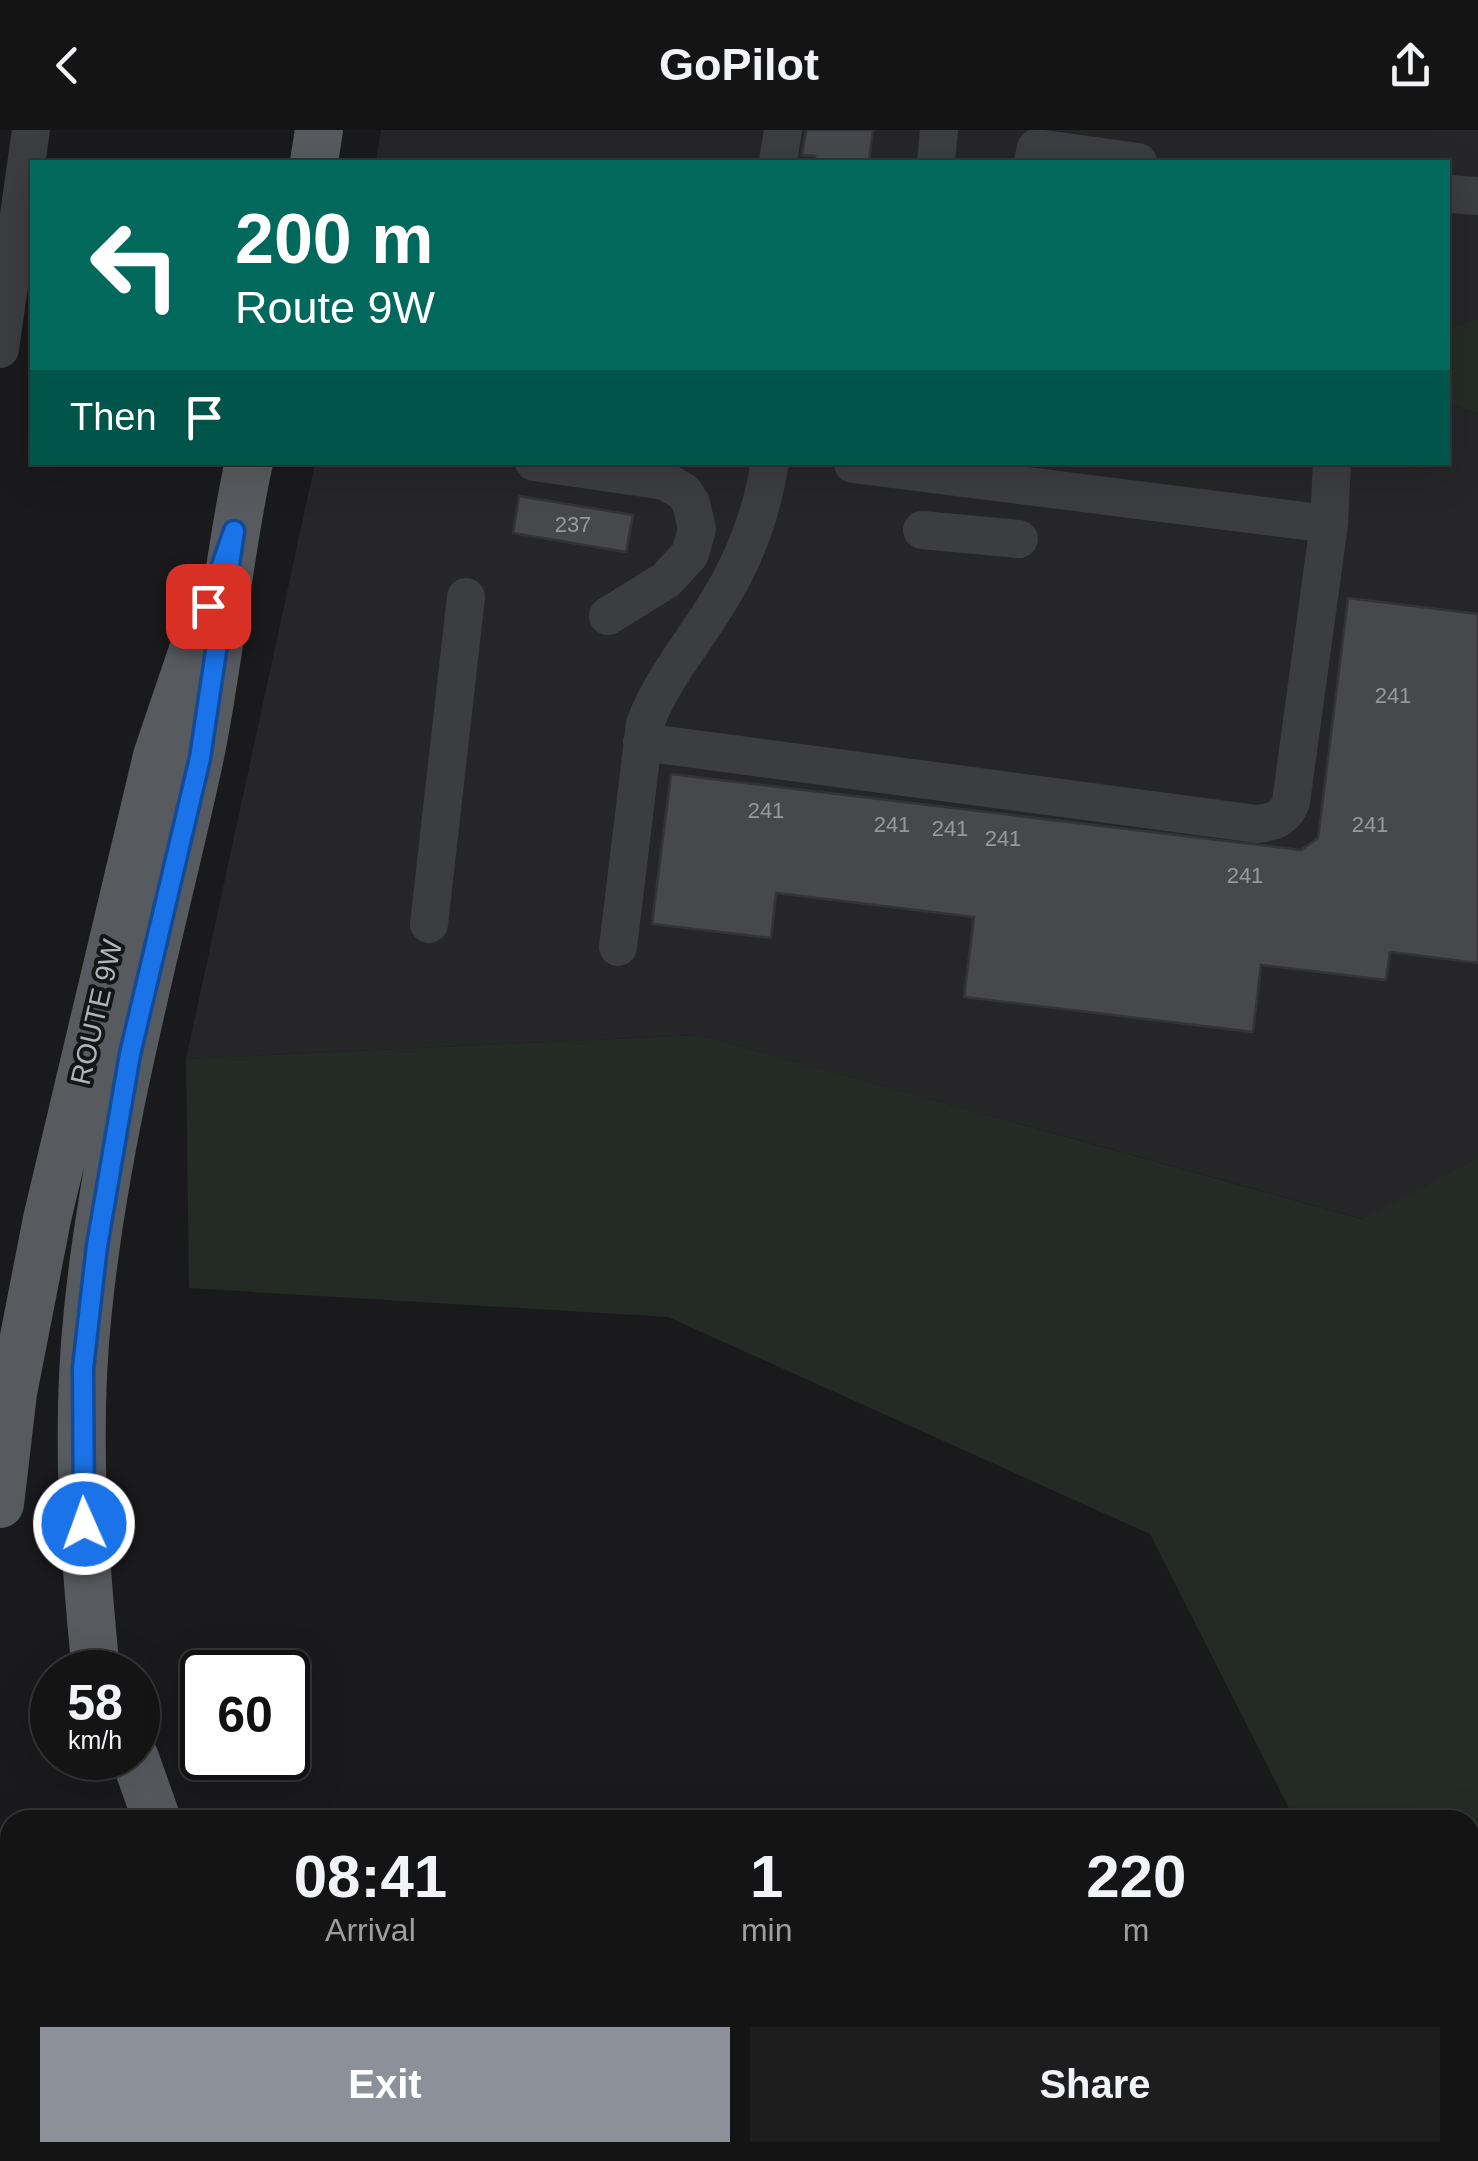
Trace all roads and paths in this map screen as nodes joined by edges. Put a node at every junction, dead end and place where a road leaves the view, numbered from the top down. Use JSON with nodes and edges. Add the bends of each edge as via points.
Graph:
{"nodes":[{"id":1,"x":30,"y":130,"type":"edge"},
{"id":2,"x":320,"y":130,"type":"edge"},
{"id":3,"x":783,"y":130,"type":"edge"},
{"id":4,"x":795,"y":130,"type":"edge"},
{"id":5,"x":940,"y":130,"type":"edge"},
{"id":6,"x":1035,"y":147,"type":"edge"},
{"id":7,"x":1114,"y":154,"type":"edge"},
{"id":8,"x":314,"y":160,"type":"edge"},
{"id":9,"x":778,"y":160,"type":"edge"},
{"id":10,"x":791,"y":160,"type":"edge"},
{"id":11,"x":936,"y":160,"type":"edge"},
{"id":12,"x":1450,"y":194,"type":"edge"},
{"id":13,"x":1478,"y":196,"type":"edge"},
{"id":14,"x":14,"y":280,"type":"edge"},
{"id":15,"x":0,"y":350,"type":"edge"},
{"id":16,"x":248,"y":465,"type":"edge"},
{"id":17,"x":555,"y":465,"type":"edge"},
{"id":18,"x":655,"y":465,"type":"edge"},
{"id":19,"x":769,"y":465,"type":"edge"},
{"id":20,"x":862,"y":465,"type":"edge"},
{"id":21,"x":1332,"y":465,"type":"edge"},
{"id":22,"x":1329,"y":524,"type":"junction"},
{"id":23,"x":922,"y":530,"type":"dead end"},
{"id":24,"x":234,"y":531,"type":"junction"},
{"id":25,"x":1019,"y":539,"type":"dead end"},
{"id":26,"x":466,"y":597,"type":"dead end"},
{"id":27,"x":642,"y":742,"type":"junction"},
{"id":28,"x":429,"y":924,"type":"dead end"},
{"id":29,"x":618,"y":947,"type":"dead end"},
{"id":30,"x":0,"y":1504,"type":"edge"},
{"id":31,"x":86,"y":1556,"type":"junction"},
{"id":32,"x":94,"y":1650,"type":"edge"},
{"id":33,"x":109,"y":1650,"type":"edge"},
{"id":34,"x":113,"y":1780,"type":"edge"},
{"id":35,"x":143,"y":1780,"type":"edge"},
{"id":36,"x":119,"y":1810,"type":"edge"},
{"id":37,"x":154,"y":1810,"type":"edge"}],
"edges":[{"from":1,"to":14,"type":"lane"},
{"from":2,"to":8,"type":"main road"},
{"from":3,"to":9,"type":"lane"},
{"from":4,"to":10,"type":"lane"},
{"from":5,"to":11,"type":"lane"},
{"from":6,"to":7,"type":"lane"},
{"from":12,"to":13,"type":"lane"},
{"from":14,"to":15,"type":"lane"},
{"from":16,"to":24,"type":"main road","name":"ROUTE 9W"},
{"from":17,"to":18,"type":"lane","via":[[665,481],[691,503],[697,529],[690,554],[666,580],[608,616],[642,607],[686,578],[701,554],[706,516],[695,489],[680,473]]},
{"from":19,"to":27,"type":"lane","via":[[746,549],[654,702]]},
{"from":20,"to":22,"type":"lane"},
{"from":21,"to":22,"type":"lane"},
{"from":22,"to":27,"type":"lane","via":[[1292,802],[1268,823]]},
{"from":23,"to":25,"type":"lane"},
{"from":24,"to":30,"type":"main road","name":"ROUTE 9W","via":[[143,816],[47,1219],[13,1393]]},
{"from":24,"to":31,"type":"main road","name":"ROUTE 9W","via":[[200,758],[130,1054],[88,1308]]},
{"from":26,"to":28,"type":"lane"},
{"from":27,"to":29,"type":"lane"},
{"from":31,"to":32,"type":"main road","name":"ROUTE 9W"},
{"from":31,"to":33,"type":"main road"},
{"from":34,"to":36,"type":"main road"},
{"from":35,"to":37,"type":"main road"}]}
